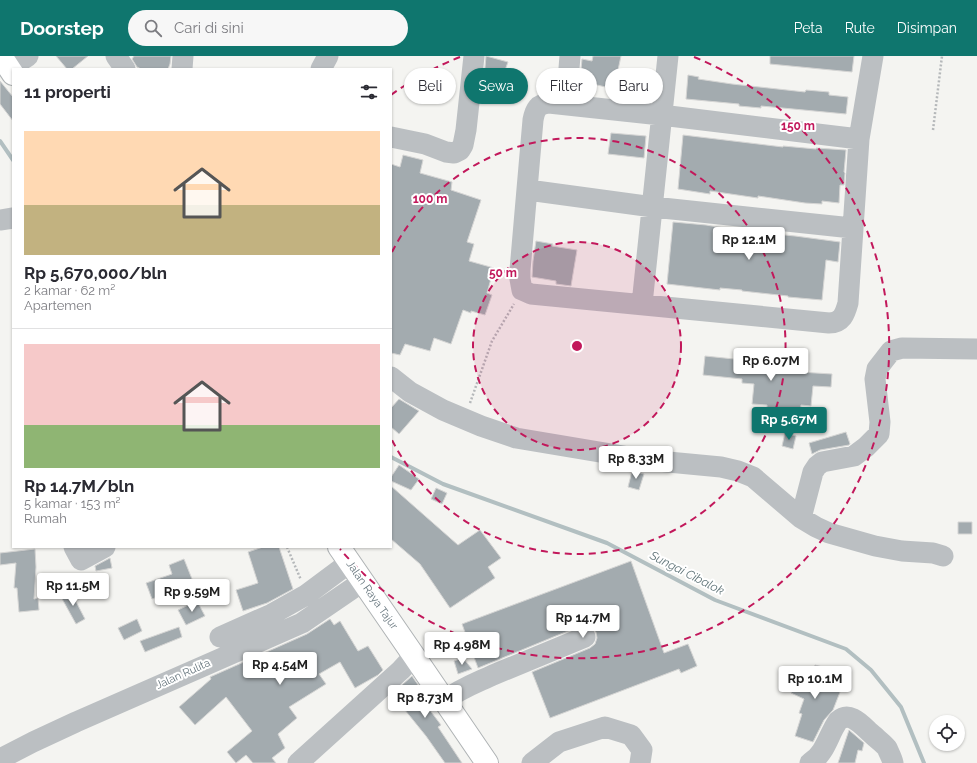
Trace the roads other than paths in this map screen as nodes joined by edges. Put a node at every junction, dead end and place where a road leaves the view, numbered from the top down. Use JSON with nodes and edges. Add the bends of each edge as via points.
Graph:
{"nodes":[{"id":1,"x":28,"y":56,"type":"edge"},
{"id":2,"x":116,"y":56,"type":"edge"},
{"id":3,"x":183,"y":56,"type":"edge"},
{"id":4,"x":328,"y":56,"type":"edge"},
{"id":5,"x":474,"y":56,"type":"edge"},
{"id":6,"x":570,"y":56,"type":"edge"},
{"id":7,"x":668,"y":56,"type":"edge"},
{"id":8,"x":873,"y":56,"type":"edge"},
{"id":9,"x":8,"y":66,"type":"edge"},
{"id":10,"x":124,"y":68,"type":"edge"},
{"id":11,"x":182,"y":68,"type":"edge"},
{"id":12,"x":322,"y":68,"type":"edge"},
{"id":13,"x":566,"y":105,"type":"junction"},
{"id":14,"x":661,"y":115,"type":"junction"},
{"id":15,"x":392,"y":137,"type":"edge"},
{"id":16,"x":859,"y":139,"type":"junction"},
{"id":17,"x":528,"y":190,"type":"junction"},
{"id":18,"x":653,"y":207,"type":"junction"},
{"id":19,"x":12,"y":218,"type":"edge"},
{"id":20,"x":0,"y":220,"type":"edge"},
{"id":21,"x":852,"y":228,"type":"junction"},
{"id":22,"x":642,"y":304,"type":"junction"},
{"id":23,"x":977,"y":349,"type":"edge"},
{"id":24,"x":392,"y":378,"type":"edge"},
{"id":25,"x":801,"y":518,"type":"junction"},
{"id":26,"x":75,"y":548,"type":"edge"},
{"id":27,"x":103,"y":548,"type":"edge"},
{"id":28,"x":344,"y":555,"type":"edge"},
{"id":29,"x":943,"y":556,"type":"dead end"},
{"id":30,"x":362,"y":582,"type":"junction"},
{"id":31,"x":220,"y":637,"type":"dead end"},
{"id":32,"x":585,"y":637,"type":"dead end"},
{"id":33,"x":414,"y":656,"type":"junction"},
{"id":34,"x":444,"y":701,"type":"junction"},
{"id":35,"x":0,"y":761,"type":"edge"},
{"id":36,"x":298,"y":763,"type":"edge"},
{"id":37,"x":486,"y":763,"type":"edge"},
{"id":38,"x":532,"y":763,"type":"edge"},
{"id":39,"x":640,"y":763,"type":"edge"},
{"id":40,"x":810,"y":763,"type":"edge"},
{"id":41,"x":894,"y":763,"type":"edge"}],
"edges":[{"from":1,"to":9,"type":"street"},
{"from":2,"to":10,"type":"street"},
{"from":3,"to":11,"type":"street"},
{"from":4,"to":12,"type":"street"},
{"from":5,"to":15,"type":"street","via":[[466,130],[460,150],[454,153],[446,152],[425,144]]},
{"from":6,"to":13,"type":"street"},
{"from":7,"to":14,"type":"street"},
{"from":8,"to":16,"type":"street"},
{"from":13,"to":14,"type":"street"},
{"from":13,"to":17,"type":"street","via":[[543,104],[538,106],[534,114]]},
{"from":14,"to":16,"type":"street"},
{"from":14,"to":18,"type":"street"},
{"from":16,"to":21,"type":"street"},
{"from":17,"to":18,"type":"street"},
{"from":17,"to":22,"type":"street","via":[[520,270],[522,290],[531,294]]},
{"from":18,"to":21,"type":"street"},
{"from":18,"to":22,"type":"street"},
{"from":19,"to":20,"type":"street"},
{"from":21,"to":22,"type":"street","via":[[848,303],[844,315],[838,322]]},
{"from":23,"to":25,"type":"street","via":[[902,348],[891,351],[877,369],[875,379],[879,434],[854,456],[822,462],[817,466],[813,472]]},
{"from":24,"to":25,"type":"street","via":[[410,392],[464,419],[516,438],[647,460],[738,470],[759,481]]},
{"from":25,"to":29,"type":"street","via":[[845,538],[902,551]]},
{"from":26,"to":27,"type":"street","via":[[81,560]]},
{"from":28,"to":30,"type":"highway","name":"Jalan Raya Tajur"},
{"from":28,"to":31,"type":"street","via":[[333,574],[306,595],[272,614]]},
{"from":30,"to":33,"type":"highway","name":"Jalan Raya Tajur"},
{"from":30,"to":35,"type":"street","name":"Jalan Rulita","via":[[302,623],[32,742]]},
{"from":32,"to":34,"type":"street","via":[[464,688]]},
{"from":33,"to":34,"type":"highway","name":"Jalan Raya Tajur"},
{"from":33,"to":36,"type":"street","via":[[402,670]]},
{"from":34,"to":37,"type":"highway","name":"Jalan Raya Tajur"},
{"from":38,"to":39,"type":"street","via":[[560,742],[605,727],[631,734],[642,750]]},
{"from":40,"to":41,"type":"street","via":[[822,753],[838,721],[846,717],[861,722],[886,748]]}]}
